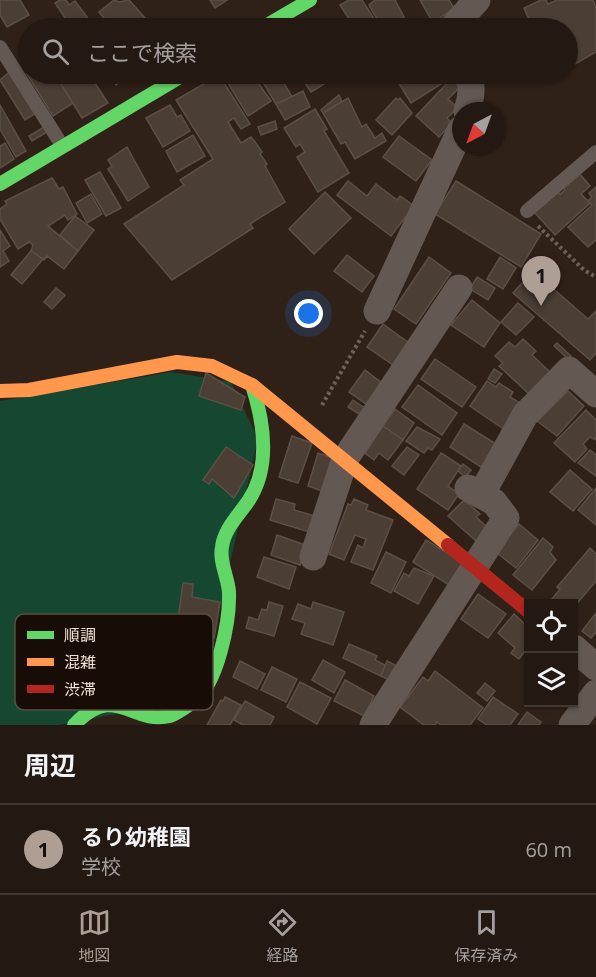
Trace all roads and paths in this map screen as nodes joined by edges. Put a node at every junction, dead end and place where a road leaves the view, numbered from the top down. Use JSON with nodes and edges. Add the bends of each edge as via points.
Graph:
{"nodes":[{"id":1,"x":310,"y":0,"type":"edge"},
{"id":2,"x":278,"y":18,"type":"edge"},
{"id":3,"x":0,"y":47,"type":"edge"},
{"id":4,"x":18,"y":76,"type":"edge"},
{"id":5,"x":23,"y":84,"type":"edge"},
{"id":6,"x":168,"y":84,"type":"edge"},
{"id":7,"x":470,"y":84,"type":"edge"},
{"id":8,"x":470,"y":102,"type":"edge"},
{"id":9,"x":58,"y":139,"type":"dead end"},
{"id":10,"x":452,"y":148,"type":"edge"},
{"id":11,"x":596,"y":152,"type":"edge"},
{"id":12,"x":0,"y":184,"type":"edge"},
{"id":13,"x":527,"y":211,"type":"joint"},
{"id":14,"x":596,"y":277,"type":"edge"},
{"id":15,"x":459,"y":288,"type":"dead end"},
{"id":16,"x":377,"y":311,"type":"joint"},
{"id":17,"x":252,"y":385,"type":"junction"},
{"id":18,"x":0,"y":391,"type":"edge"},
{"id":19,"x":596,"y":394,"type":"edge"},
{"id":20,"x":308,"y":429,"type":"junction"},
{"id":21,"x":345,"y":459,"type":"junction"},
{"id":22,"x":313,"y":557,"type":"dead end"},
{"id":23,"x":475,"y":566,"type":"junction"},
{"id":24,"x":524,"y":608,"type":"edge"},
{"id":25,"x":578,"y":652,"type":"edge"},
{"id":26,"x":213,"y":664,"type":"edge"},
{"id":27,"x":596,"y":667,"type":"edge"},
{"id":28,"x":596,"y":693,"type":"edge"},
{"id":29,"x":88,"y":710,"type":"edge"},
{"id":30,"x":121,"y":710,"type":"edge"},
{"id":31,"x":179,"y":710,"type":"edge"},
{"id":32,"x":74,"y":725,"type":"edge"},
{"id":33,"x":373,"y":725,"type":"edge"},
{"id":34,"x":572,"y":725,"type":"edge"}],
"edges":[{"from":1,"to":2,"type":"street"},
{"from":3,"to":4,"type":"lane"},
{"from":5,"to":9,"type":"lane"},
{"from":6,"to":12,"type":"street"},
{"from":7,"to":8,"type":"street"},
{"from":10,"to":16,"type":"street"},
{"from":11,"to":13,"type":"lane"},
{"from":13,"to":14,"type":"path","via":[[560,249]]},
{"from":15,"to":21,"type":"street"},
{"from":16,"to":20,"type":"path"},
{"from":17,"to":18,"type":"street","via":[[212,366],[177,362],[29,390]]},
{"from":17,"to":20,"type":"street"},
{"from":17,"to":26,"type":"street","via":[[264,453],[261,476],[222,542],[222,564],[229,588],[228,616]]},
{"from":19,"to":23,"type":"street","via":[[569,370],[525,416],[475,492],[494,502],[506,518]]},
{"from":20,"to":21,"type":"street"},
{"from":21,"to":22,"type":"street"},
{"from":21,"to":23,"type":"street"},
{"from":23,"to":24,"type":"street"},
{"from":23,"to":33,"type":"street"},
{"from":25,"to":27,"type":"street"},
{"from":28,"to":34,"type":"street"},
{"from":29,"to":32,"type":"street"},
{"from":30,"to":31,"type":"street","via":[[167,717]]}]}
